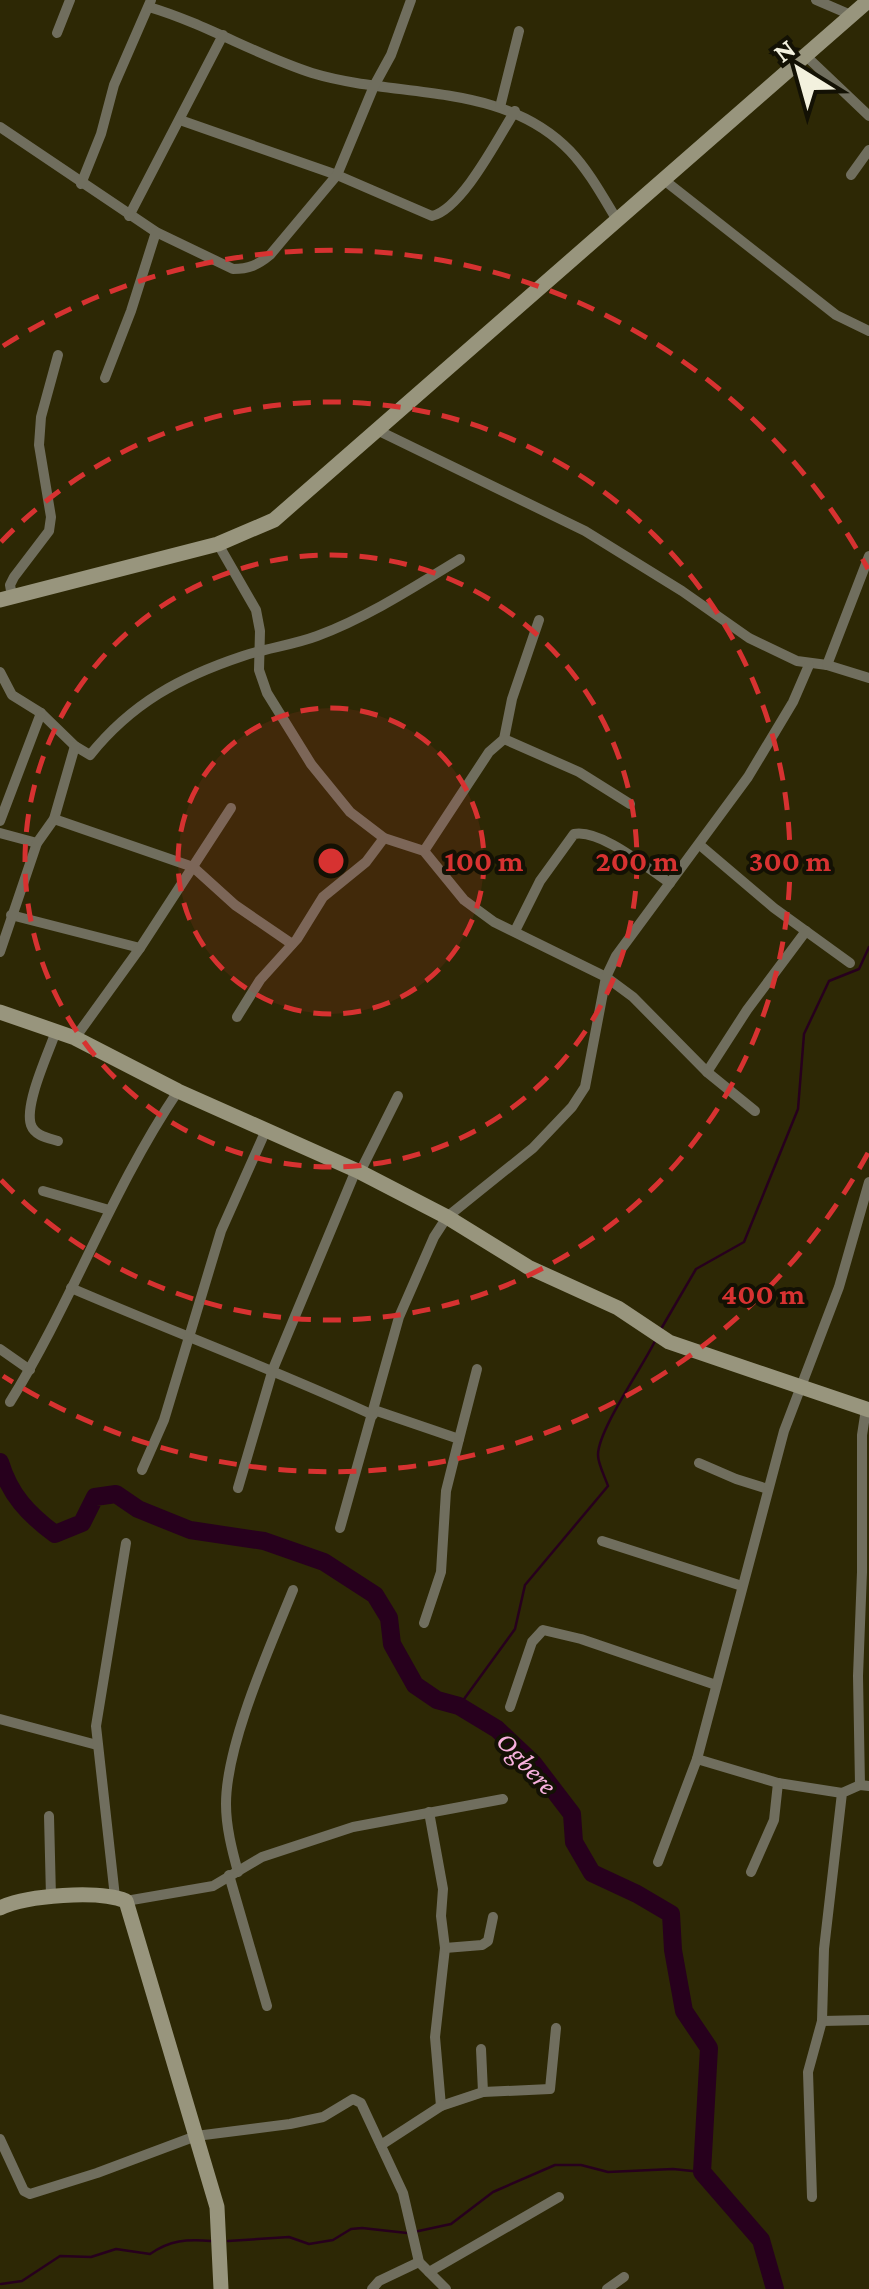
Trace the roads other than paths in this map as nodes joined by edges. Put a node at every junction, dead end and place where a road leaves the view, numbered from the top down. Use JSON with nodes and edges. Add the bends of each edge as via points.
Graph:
{"nodes":[{"id":1,"x":70,"y":0,"type":"edge"},
{"id":2,"x":411,"y":0,"type":"edge"},
{"id":3,"x":816,"y":0,"type":"edge"},
{"id":4,"x":869,"y":1,"type":"edge"},
{"id":5,"x":150,"y":4,"type":"edge"},
{"id":6,"x":851,"y":15,"type":"junction"},
{"id":7,"x":519,"y":31,"type":"dead end"},
{"id":8,"x":58,"y":32,"type":"dead end"},
{"id":9,"x":223,"y":35,"type":"junction"},
{"id":10,"x":806,"y":56,"type":"junction"},
{"id":11,"x":374,"y":86,"type":"junction"},
{"id":12,"x":500,"y":107,"type":"junction"},
{"id":13,"x":515,"y":111,"type":"junction"},
{"id":14,"x":869,"y":116,"type":"edge"},
{"id":15,"x":180,"y":120,"type":"junction"},
{"id":16,"x":0,"y":127,"type":"edge"},
{"id":17,"x":869,"y":150,"type":"edge"},
{"id":18,"x":337,"y":175,"type":"junction"},
{"id":19,"x":851,"y":175,"type":"dead end"},
{"id":20,"x":664,"y":180,"type":"junction"},
{"id":21,"x":82,"y":184,"type":"junction"},
{"id":22,"x":130,"y":216,"type":"junction"},
{"id":23,"x":618,"y":220,"type":"junction"},
{"id":24,"x":156,"y":232,"type":"junction"},
{"id":25,"x":869,"y":331,"type":"edge"},
{"id":26,"x":58,"y":355,"type":"dead end"},
{"id":27,"x":105,"y":378,"type":"dead end"},
{"id":28,"x":379,"y":431,"type":"junction"},
{"id":29,"x":218,"y":544,"type":"junction"},
{"id":30,"x":869,"y":556,"type":"edge"},
{"id":31,"x":460,"y":559,"type":"dead end"},
{"id":32,"x":6,"y":598,"type":"edge"},
{"id":33,"x":539,"y":620,"type":"dead end"},
{"id":34,"x":260,"y":652,"type":"junction"},
{"id":35,"x":810,"y":664,"type":"junction"},
{"id":36,"x":827,"y":665,"type":"junction"},
{"id":37,"x":0,"y":672,"type":"edge"},
{"id":38,"x":869,"y":678,"type":"edge"},
{"id":39,"x":41,"y":713,"type":"junction"},
{"id":40,"x":504,"y":739,"type":"junction"},
{"id":41,"x":75,"y":746,"type":"junction"},
{"id":42,"x":630,"y":804,"type":"dead end"},
{"id":43,"x":231,"y":808,"type":"dead end"},
{"id":44,"x":54,"y":820,"type":"junction"},
{"id":45,"x":0,"y":821,"type":"edge"},
{"id":46,"x":0,"y":832,"type":"edge"},
{"id":47,"x":384,"y":838,"type":"junction"},
{"id":48,"x":37,"y":844,"type":"junction"},
{"id":49,"x":700,"y":846,"type":"junction"},
{"id":50,"x":424,"y":851,"type":"junction"},
{"id":51,"x":193,"y":866,"type":"junction"},
{"id":52,"x":670,"y":883,"type":"junction"},
{"id":53,"x":10,"y":914,"type":"junction"},
{"id":54,"x":515,"y":931,"type":"junction"},
{"id":55,"x":806,"y":931,"type":"junction"},
{"id":56,"x":292,"y":944,"type":"junction"},
{"id":57,"x":140,"y":948,"type":"junction"},
{"id":58,"x":0,"y":952,"type":"edge"},
{"id":59,"x":850,"y":963,"type":"dead end"},
{"id":60,"x":606,"y":977,"type":"junction"},
{"id":61,"x":0,"y":1012,"type":"edge"},
{"id":62,"x":237,"y":1017,"type":"dead end"},
{"id":63,"x":56,"y":1031,"type":"junction"},
{"id":64,"x":75,"y":1038,"type":"junction"},
{"id":65,"x":707,"y":1072,"type":"junction"},
{"id":66,"x":178,"y":1091,"type":"junction"},
{"id":67,"x":398,"y":1096,"type":"dead end"},
{"id":68,"x":755,"y":1111,"type":"dead end"},
{"id":69,"x":266,"y":1130,"type":"junction"},
{"id":70,"x":58,"y":1141,"type":"dead end"},
{"id":71,"x":358,"y":1171,"type":"junction"},
{"id":72,"x":869,"y":1182,"type":"edge"},
{"id":73,"x":43,"y":1191,"type":"dead end"},
{"id":74,"x":109,"y":1210,"type":"junction"},
{"id":75,"x":447,"y":1217,"type":"junction"},
{"id":76,"x":71,"y":1288,"type":"junction"},
{"id":77,"x":190,"y":1340,"type":"junction"},
{"id":78,"x":0,"y":1349,"type":"edge"},
{"id":79,"x":273,"y":1369,"type":"junction"},
{"id":80,"x":30,"y":1370,"type":"junction"},
{"id":81,"x":476,"y":1370,"type":"dead end"},
{"id":82,"x":799,"y":1388,"type":"junction"},
{"id":83,"x":10,"y":1402,"type":"dead end"},
{"id":84,"x":867,"y":1409,"type":"edge"},
{"id":85,"x":373,"y":1412,"type":"junction"},
{"id":86,"x":459,"y":1439,"type":"junction"},
{"id":87,"x":699,"y":1462,"type":"dead end"},
{"id":88,"x":142,"y":1470,"type":"dead end"},
{"id":89,"x":238,"y":1488,"type":"dead end"},
{"id":90,"x":768,"y":1489,"type":"junction"},
{"id":91,"x":340,"y":1528,"type":"dead end"},
{"id":92,"x":602,"y":1541,"type":"dead end"},
{"id":93,"x":126,"y":1543,"type":"dead end"},
{"id":94,"x":866,"y":1573,"type":"edge"},
{"id":95,"x":742,"y":1586,"type":"junction"},
{"id":96,"x":293,"y":1590,"type":"dead end"},
{"id":97,"x":424,"y":1623,"type":"dead end"},
{"id":98,"x":716,"y":1685,"type":"junction"},
{"id":99,"x":510,"y":1708,"type":"dead end"},
{"id":100,"x":0,"y":1719,"type":"edge"},
{"id":101,"x":97,"y":1745,"type":"junction"},
{"id":102,"x":697,"y":1759,"type":"junction"},
{"id":103,"x":778,"y":1783,"type":"junction"},
{"id":104,"x":865,"y":1786,"type":"edge"},
{"id":105,"x":842,"y":1793,"type":"junction"},
{"id":106,"x":504,"y":1800,"type":"dead end"},
{"id":107,"x":429,"y":1812,"type":"junction"},
{"id":108,"x":49,"y":1816,"type":"dead end"},
{"id":109,"x":658,"y":1862,"type":"dead end"},
{"id":110,"x":752,"y":1872,"type":"dead end"},
{"id":111,"x":234,"y":1874,"type":"junction"},
{"id":112,"x":51,"y":1897,"type":"junction"},
{"id":113,"x":121,"y":1899,"type":"junction"},
{"id":114,"x":0,"y":1908,"type":"edge"},
{"id":115,"x":493,"y":1917,"type":"dead end"},
{"id":116,"x":445,"y":1948,"type":"junction"},
{"id":117,"x":268,"y":2006,"type":"dead end"},
{"id":118,"x":869,"y":2020,"type":"edge"},
{"id":119,"x":822,"y":2021,"type":"junction"},
{"id":120,"x":556,"y":2028,"type":"dead end"},
{"id":121,"x":481,"y":2049,"type":"dead end"},
{"id":122,"x":482,"y":2092,"type":"junction"},
{"id":123,"x":440,"y":2106,"type":"junction"},
{"id":124,"x":196,"y":2136,"type":"junction"},
{"id":125,"x":0,"y":2139,"type":"edge"},
{"id":126,"x":381,"y":2145,"type":"junction"},
{"id":127,"x":560,"y":2197,"type":"dead end"},
{"id":128,"x":812,"y":2197,"type":"dead end"},
{"id":129,"x":419,"y":2262,"type":"junction"},
{"id":130,"x":429,"y":2272,"type":"junction"},
{"id":131,"x":624,"y":2277,"type":"dead end"},
{"id":132,"x":222,"y":2289,"type":"edge"},
{"id":133,"x":372,"y":2289,"type":"edge"},
{"id":134,"x":446,"y":2289,"type":"edge"},
{"id":135,"x":606,"y":2289,"type":"edge"}],
"edges":[{"from":1,"to":8,"type":"street"},
{"from":2,"to":11,"type":"street"},
{"from":3,"to":6,"type":"street"},
{"from":4,"to":6,"type":"street"},
{"from":5,"to":9,"type":"street"},
{"from":5,"to":21,"type":"street"},
{"from":6,"to":10,"type":"street"},
{"from":7,"to":12,"type":"street"},
{"from":9,"to":11,"type":"street","via":[[313,73]]},
{"from":9,"to":15,"type":"street"},
{"from":10,"to":14,"type":"street"},
{"from":10,"to":20,"type":"street"},
{"from":11,"to":12,"type":"street"},
{"from":11,"to":18,"type":"street"},
{"from":12,"to":13,"type":"street"},
{"from":13,"to":18,"type":"street","via":[[444,214],[432,216]]},
{"from":13,"to":23,"type":"street","via":[[570,151]]},
{"from":15,"to":18,"type":"street"},
{"from":15,"to":22,"type":"street"},
{"from":16,"to":21,"type":"street"},
{"from":17,"to":19,"type":"street"},
{"from":18,"to":24,"type":"street","via":[[270,255],[246,269],[232,270]]},
{"from":20,"to":23,"type":"street"},
{"from":20,"to":25,"type":"street","via":[[836,314]]},
{"from":21,"to":22,"type":"street"},
{"from":22,"to":24,"type":"street"},
{"from":23,"to":28,"type":"street"},
{"from":24,"to":27,"type":"street"},
{"from":26,"to":32,"type":"street","via":[[39,445],[49,531]]},
{"from":28,"to":29,"type":"street","via":[[274,520]]},
{"from":28,"to":35,"type":"street","via":[[584,531],[730,627]]},
{"from":29,"to":32,"type":"street"},
{"from":29,"to":34,"type":"street","via":[[256,610]]},
{"from":30,"to":36,"type":"street"},
{"from":31,"to":34,"type":"street","via":[[380,608]]},
{"from":33,"to":40,"type":"street"},
{"from":34,"to":41,"type":"street","via":[[166,688],[114,725],[90,755]]},
{"from":34,"to":47,"type":"street","via":[[267,693],[312,764],[350,812]]},
{"from":35,"to":36,"type":"street"},
{"from":35,"to":49,"type":"street","via":[[773,738]]},
{"from":36,"to":38,"type":"street"},
{"from":37,"to":39,"type":"street","via":[[12,695]]},
{"from":39,"to":41,"type":"street"},
{"from":39,"to":45,"type":"street"},
{"from":40,"to":42,"type":"street","via":[[580,772]]},
{"from":40,"to":50,"type":"street"},
{"from":41,"to":44,"type":"street"},
{"from":43,"to":51,"type":"street"},
{"from":44,"to":48,"type":"street"},
{"from":44,"to":51,"type":"street"},
{"from":46,"to":48,"type":"street"},
{"from":47,"to":50,"type":"street"},
{"from":47,"to":56,"type":"street","via":[[323,897]]},
{"from":48,"to":53,"type":"street"},
{"from":49,"to":52,"type":"street"},
{"from":49,"to":55,"type":"street"},
{"from":50,"to":54,"type":"street","via":[[464,900]]},
{"from":51,"to":56,"type":"street"},
{"from":51,"to":57,"type":"street"},
{"from":52,"to":54,"type":"street","via":[[619,848],[591,834],[574,834]]},
{"from":52,"to":60,"type":"street"},
{"from":53,"to":57,"type":"street"},
{"from":53,"to":58,"type":"street"},
{"from":54,"to":60,"type":"street"},
{"from":55,"to":59,"type":"street"},
{"from":55,"to":65,"type":"street"},
{"from":56,"to":62,"type":"street"},
{"from":57,"to":64,"type":"street"},
{"from":60,"to":65,"type":"street"},
{"from":60,"to":75,"type":"street","via":[[585,1086],[572,1108]]},
{"from":61,"to":63,"type":"street"},
{"from":63,"to":64,"type":"street"},
{"from":63,"to":70,"type":"street","via":[[30,1120],[32,1129]]},
{"from":64,"to":66,"type":"street"},
{"from":65,"to":68,"type":"street"},
{"from":66,"to":69,"type":"street"},
{"from":66,"to":74,"type":"street"},
{"from":67,"to":71,"type":"street"},
{"from":69,"to":71,"type":"street"},
{"from":69,"to":77,"type":"street","via":[[211,1260]]},
{"from":71,"to":75,"type":"street"},
{"from":71,"to":79,"type":"street"},
{"from":72,"to":82,"type":"street","via":[[839,1287]]},
{"from":73,"to":74,"type":"street"},
{"from":74,"to":76,"type":"street"},
{"from":75,"to":82,"type":"street","via":[[669,1342]]},
{"from":75,"to":85,"type":"street","via":[[399,1318]]},
{"from":76,"to":77,"type":"street"},
{"from":76,"to":80,"type":"street"},
{"from":77,"to":79,"type":"street"},
{"from":77,"to":88,"type":"street"},
{"from":78,"to":80,"type":"street"},
{"from":79,"to":85,"type":"street"},
{"from":79,"to":89,"type":"street"},
{"from":80,"to":83,"type":"street"},
{"from":81,"to":86,"type":"street"},
{"from":82,"to":84,"type":"street"},
{"from":82,"to":90,"type":"street"},
{"from":84,"to":94,"type":"street"},
{"from":85,"to":86,"type":"street"},
{"from":85,"to":91,"type":"street"},
{"from":86,"to":97,"type":"street","via":[[446,1491],[441,1572]]},
{"from":87,"to":90,"type":"street"},
{"from":90,"to":95,"type":"street"},
{"from":92,"to":95,"type":"street"},
{"from":93,"to":101,"type":"street","via":[[96,1704]]},
{"from":94,"to":104,"type":"street","via":[[858,1676]]},
{"from":95,"to":98,"type":"street"},
{"from":96,"to":111,"type":"street","via":[[227,1783]]},
{"from":98,"to":99,"type":"street","via":[[543,1630],[532,1642]]},
{"from":98,"to":102,"type":"street"},
{"from":100,"to":101,"type":"street"},
{"from":101,"to":113,"type":"street"},
{"from":102,"to":103,"type":"street"},
{"from":102,"to":109,"type":"street"},
{"from":103,"to":105,"type":"street"},
{"from":103,"to":110,"type":"street","via":[[774,1820]]},
{"from":104,"to":105,"type":"street"},
{"from":105,"to":119,"type":"street"},
{"from":106,"to":107,"type":"street"},
{"from":107,"to":111,"type":"street","via":[[353,1827],[262,1857]]},
{"from":107,"to":116,"type":"street"},
{"from":108,"to":112,"type":"street"},
{"from":111,"to":113,"type":"street","via":[[213,1886]]},
{"from":111,"to":117,"type":"street"},
{"from":112,"to":113,"type":"street"},
{"from":112,"to":114,"type":"street"},
{"from":113,"to":124,"type":"street"},
{"from":115,"to":116,"type":"street","via":[[482,1945]]},
{"from":116,"to":123,"type":"street","via":[[435,2036]]},
{"from":118,"to":119,"type":"street"},
{"from":119,"to":128,"type":"street","via":[[808,2072]]},
{"from":120,"to":122,"type":"street","via":[[550,2088]]},
{"from":121,"to":122,"type":"street"},
{"from":122,"to":123,"type":"street"},
{"from":123,"to":126,"type":"street"},
{"from":124,"to":125,"type":"street","via":[[30,2194]]},
{"from":124,"to":126,"type":"street","via":[[323,2117],[353,2100],[361,2103]]},
{"from":124,"to":132,"type":"street","via":[[216,2207]]},
{"from":126,"to":129,"type":"street","via":[[403,2193]]},
{"from":127,"to":130,"type":"street"},
{"from":129,"to":130,"type":"street"},
{"from":129,"to":133,"type":"street"},
{"from":130,"to":134,"type":"street"},
{"from":131,"to":135,"type":"street"}]}
